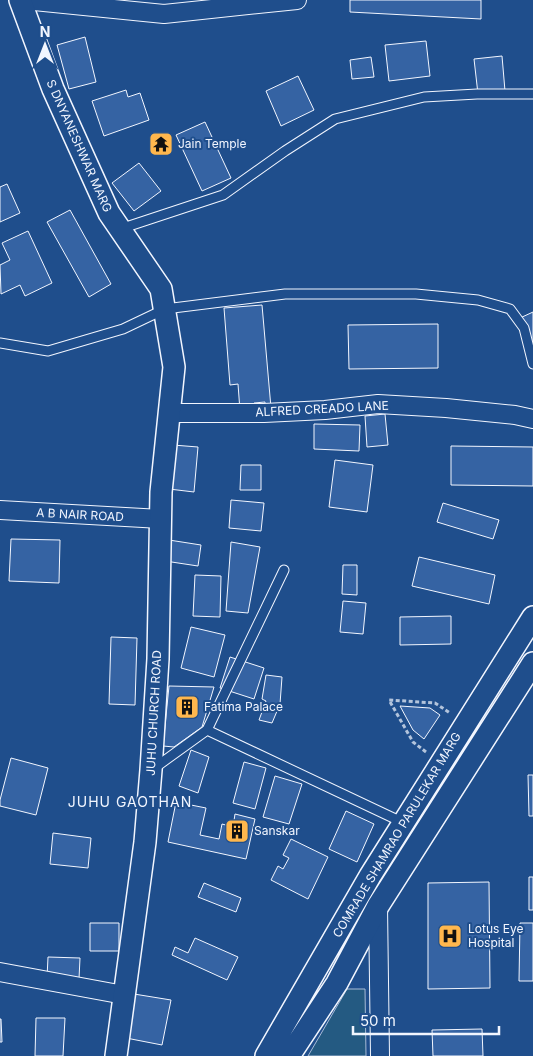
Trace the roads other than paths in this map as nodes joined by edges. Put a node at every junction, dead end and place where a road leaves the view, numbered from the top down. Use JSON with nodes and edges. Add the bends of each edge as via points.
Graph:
{"nodes":[{"id":1,"x":22,"y":0,"type":"edge"},
{"id":2,"x":297,"y":0,"type":"edge"},
{"id":3,"x":533,"y":94,"type":"edge"},
{"id":4,"x":120,"y":229,"type":"junction"},
{"id":5,"x":165,"y":309,"type":"junction"},
{"id":6,"x":0,"y":343,"type":"edge"},
{"id":7,"x":533,"y":364,"type":"edge"},
{"id":8,"x":170,"y":413,"type":"junction"},
{"id":9,"x":533,"y":419,"type":"edge"},
{"id":10,"x":0,"y":510,"type":"edge"},
{"id":11,"x":161,"y":519,"type":"junction"},
{"id":12,"x":284,"y":570,"type":"dead end"},
{"id":13,"x":533,"y":617,"type":"edge"},
{"id":14,"x":533,"y":663,"type":"edge"},
{"id":15,"x":207,"y":730,"type":"junction"},
{"id":16,"x":151,"y":770,"type":"junction"},
{"id":17,"x":404,"y":823,"type":"junction"},
{"id":18,"x":378,"y":906,"type":"junction"},
{"id":19,"x":0,"y":972,"type":"edge"},
{"id":20,"x":124,"y":995,"type":"junction"},
{"id":21,"x":116,"y":1056,"type":"edge"},
{"id":22,"x":266,"y":1056,"type":"edge"},
{"id":23,"x":289,"y":1056,"type":"edge"},
{"id":24,"x":380,"y":1056,"type":"edge"}],
"edges":[{"from":1,"to":2,"type":"street","via":[[164,14]]},
{"from":1,"to":4,"type":"street","name":"S DNYANESHWAR MARG","via":[[53,89],[109,213]]},
{"from":3,"to":4,"type":"lane","via":[[424,97],[335,119],[223,195]]},
{"from":4,"to":5,"type":"street","name":"S DNYANESHWAR MARG","via":[[162,289]]},
{"from":5,"to":6,"type":"lane","via":[[123,329],[48,350]]},
{"from":5,"to":7,"type":"lane","via":[[284,294],[416,294],[478,300],[510,309],[524,328]]},
{"from":5,"to":8,"type":"street","name":"S DNYANESHWAR MARG","via":[[174,367]]},
{"from":8,"to":9,"type":"street","name":"ALFRED CREADO LANE","via":[[264,413],[378,404],[446,408]]},
{"from":8,"to":11,"type":"street","name":"S DNYANESHWAR MARG"},
{"from":10,"to":11,"type":"street","name":"A B NAIR ROAD"},
{"from":11,"to":16,"type":"street","name":"JUHU CHURCH ROAD","via":[[158,658]]},
{"from":12,"to":15,"type":"lane"},
{"from":13,"to":17,"type":"street","name":"COMRADE SHAMRAO PARULEKAR MARG"},
{"from":14,"to":18,"type":"street","name":"COMRADE SHAMRAO PARULEKAR MARG"},
{"from":15,"to":16,"type":"lane"},
{"from":15,"to":17,"type":"lane"},
{"from":16,"to":20,"type":"street","name":"JUHU CHURCH ROAD","via":[[145,842]]},
{"from":17,"to":22,"type":"street","name":"COMRADE SHAMRAO PARULEKAR MARG"},
{"from":18,"to":23,"type":"street","name":"COMRADE SHAMRAO PARULEKAR MARG","via":[[337,983]]},
{"from":18,"to":24,"type":"street"},
{"from":19,"to":20,"type":"street"},
{"from":20,"to":21,"type":"street","name":"JUHU CHURCH ROAD"}]}
